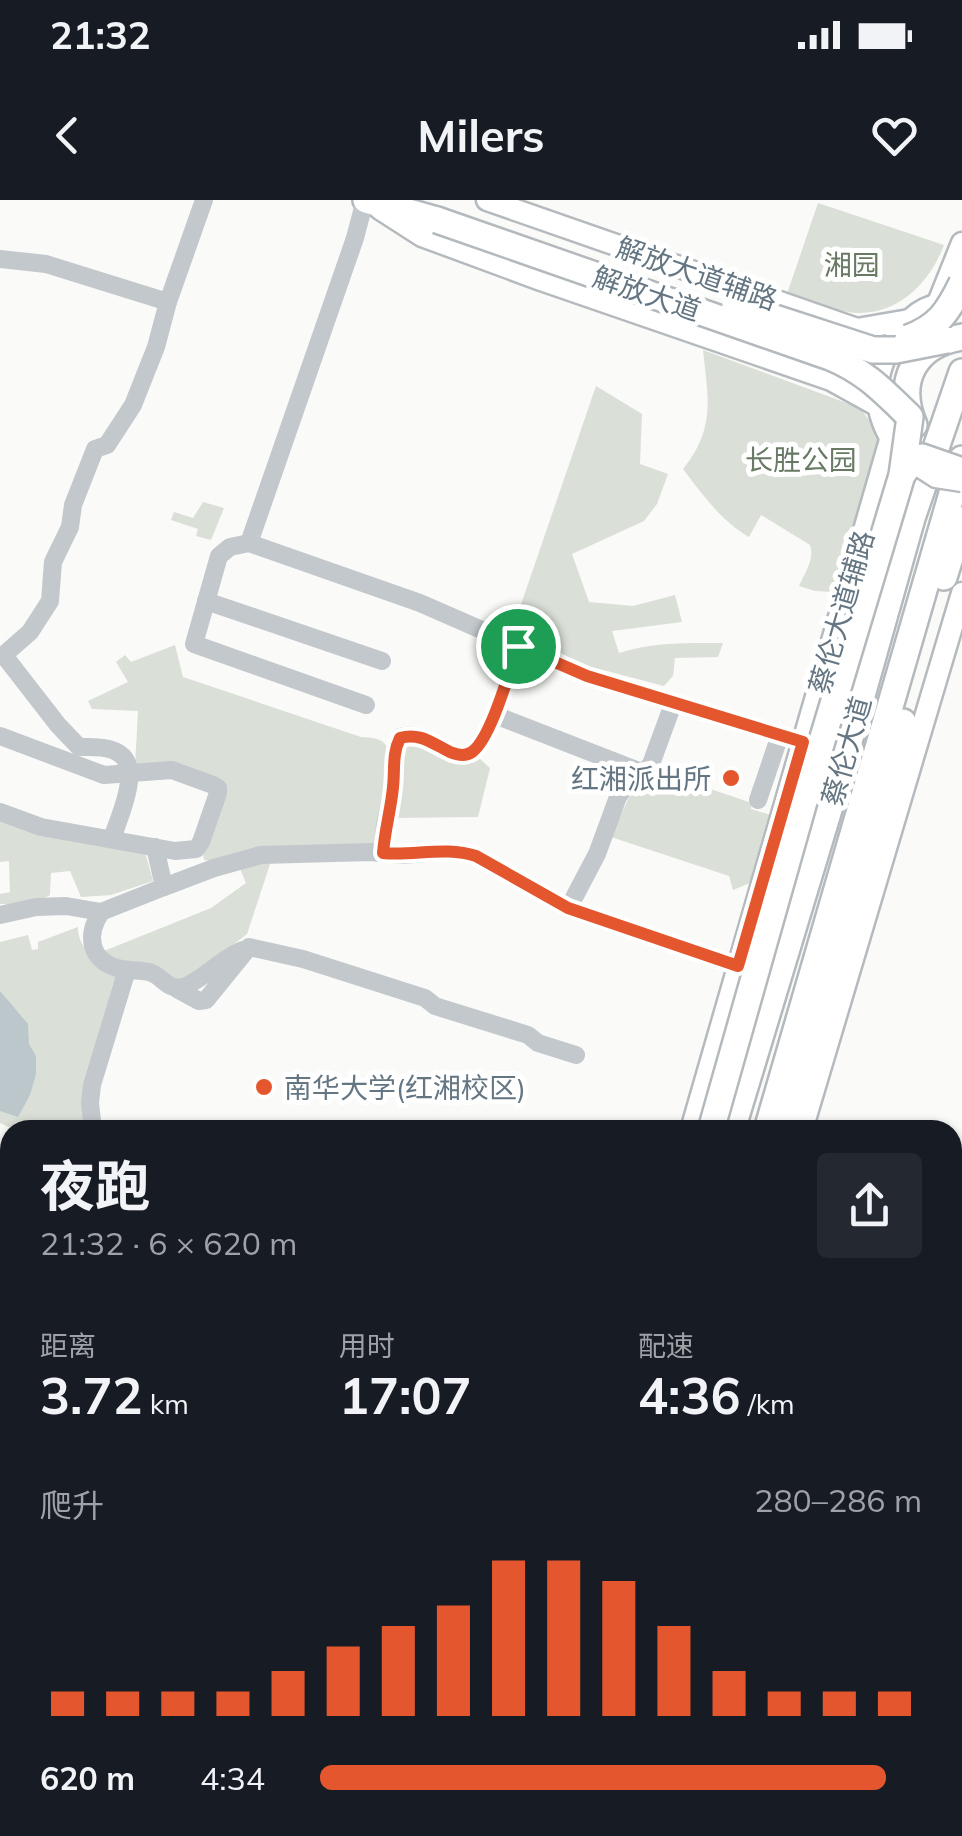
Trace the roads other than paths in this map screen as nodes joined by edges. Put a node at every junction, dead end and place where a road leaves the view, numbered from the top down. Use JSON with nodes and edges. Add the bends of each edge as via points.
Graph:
{"nodes":[{"id":1,"x":204,"y":200,"type":"edge"},
{"id":2,"x":366,"y":200,"type":"edge"},
{"id":3,"x":487,"y":200,"type":"edge"},
{"id":4,"x":437,"y":208,"type":"edge"},
{"id":5,"x":962,"y":244,"type":"edge"},
{"id":6,"x":0,"y":259,"type":"edge"},
{"id":7,"x":956,"y":299,"type":"edge"},
{"id":8,"x":168,"y":302,"type":"junction"},
{"id":9,"x":908,"y":320,"type":"junction"},
{"id":10,"x":954,"y":338,"type":"edge"},
{"id":11,"x":852,"y":345,"type":"junction"},
{"id":12,"x":962,"y":372,"type":"edge"},
{"id":13,"x":876,"y":394,"type":"junction"},
{"id":14,"x":910,"y":417,"type":"junction"},
{"id":15,"x":898,"y":456,"type":"junction"},
{"id":16,"x":962,"y":456,"type":"edge"},
{"id":17,"x":962,"y":471,"type":"edge"},
{"id":18,"x":962,"y":481,"type":"edge"},
{"id":19,"x":962,"y":520,"type":"edge"},
{"id":20,"x":249,"y":543,"type":"junction"},
{"id":21,"x":962,"y":593,"type":"edge"},
{"id":22,"x":206,"y":601,"type":"junction"},
{"id":23,"x":518,"y":646,"type":"junction"},
{"id":24,"x":382,"y":661,"type":"dead end"},
{"id":25,"x":673,"y":704,"type":"junction"},
{"id":26,"x":366,"y":705,"type":"dead end"},
{"id":27,"x":495,"y":715,"type":"junction"},
{"id":28,"x":780,"y":735,"type":"junction"},
{"id":29,"x":0,"y":736,"type":"edge"},
{"id":30,"x":803,"y":742,"type":"junction"},
{"id":31,"x":130,"y":772,"type":"junction"},
{"id":32,"x":644,"y":773,"type":"junction"},
{"id":33,"x":758,"y":800,"type":"dead end"},
{"id":34,"x":0,"y":812,"type":"edge"},
{"id":35,"x":112,"y":840,"type":"junction"},
{"id":36,"x":155,"y":847,"type":"junction"},
{"id":37,"x":383,"y":853,"type":"junction"},
{"id":38,"x":164,"y":888,"type":"junction"},
{"id":39,"x":568,"y":908,"type":"junction"},
{"id":40,"x":100,"y":912,"type":"junction"},
{"id":41,"x":0,"y":914,"type":"edge"},
{"id":42,"x":738,"y":966,"type":"junction"},
{"id":43,"x":127,"y":970,"type":"junction"},
{"id":44,"x":576,"y":1054,"type":"dead end"},
{"id":45,"x":92,"y":1120,"type":"edge"},
{"id":46,"x":694,"y":1120,"type":"edge"},
{"id":47,"x":714,"y":1120,"type":"edge"},
{"id":48,"x":735,"y":1120,"type":"edge"},
{"id":49,"x":770,"y":1120,"type":"edge"},
{"id":50,"x":788,"y":1120,"type":"edge"},
{"id":51,"x":805,"y":1120,"type":"edge"}],
"edges":[{"from":1,"to":8,"type":"street"},
{"from":2,"to":4,"type":"highway","name":"解放大道"},
{"from":2,"to":13,"type":"main road","name":"解放大道辅路","via":[[422,236]]},
{"from":2,"to":20,"type":"street"},
{"from":3,"to":9,"type":"main road","name":"解放大道辅路","via":[[857,329]]},
{"from":4,"to":11,"type":"highway","name":"解放大道","bridge":true},
{"from":4,"to":13,"type":"highway","name":"解放大道","bridge":true,"via":[[854,367]]},
{"from":5,"to":7,"type":"main road"},
{"from":6,"to":8,"type":"street","via":[[46,264]]},
{"from":7,"to":9,"type":"main road"},
{"from":7,"to":11,"type":"highway","bridge":true,"via":[[928,331],[886,345]]},
{"from":8,"to":31,"type":"street","via":[[133,405],[107,445],[95,448],[53,562],[50,601],[6,653],[79,747],[111,749]]},
{"from":9,"to":13,"type":"main road","via":[[885,354]]},
{"from":10,"to":11,"type":"highway","name":"解放大道","bridge":true,"via":[[896,350]]},
{"from":10,"to":14,"type":"highway","bridge":true,"via":[[918,359],[906,391]]},
{"from":12,"to":48,"type":"highway","name":"蔡伦大道","via":[[912,518]]},
{"from":13,"to":14,"type":"highway","name":"解放大道","bridge":true},
{"from":13,"to":15,"type":"main road"},
{"from":13,"to":15,"type":"highway","bridge":true,"via":[[894,417]]},
{"from":14,"to":15,"type":"highway","bridge":true},
{"from":14,"to":16,"type":"highway","name":"解放大道","via":[[926,440]]},
{"from":15,"to":17,"type":"highway","bridge":true},
{"from":15,"to":18,"type":"main road","bridge":true,"via":[[936,478]]},
{"from":15,"to":30,"type":"main road","name":"蔡伦大道辅路"},
{"from":15,"to":47,"type":"highway","bridge":true},
{"from":16,"to":49,"type":"highway","name":"蔡伦大道"},
{"from":19,"to":50,"type":"highway"},
{"from":20,"to":22,"type":"street","via":[[219,556]]},
{"from":20,"to":23,"type":"street","via":[[420,602]]},
{"from":21,"to":51,"type":"main road"},
{"from":22,"to":24,"type":"street"},
{"from":22,"to":26,"type":"street","via":[[194,644]]},
{"from":23,"to":25,"type":"street"},
{"from":23,"to":27,"type":"street"},
{"from":25,"to":28,"type":"street"},
{"from":25,"to":32,"type":"street"},
{"from":27,"to":32,"type":"street"},
{"from":27,"to":37,"type":"street","via":[[469,755],[420,737],[400,738]]},
{"from":28,"to":30,"type":"street"},
{"from":28,"to":33,"type":"street"},
{"from":29,"to":31,"type":"street","via":[[104,775]]},
{"from":30,"to":42,"type":"main road","name":"蔡伦大道辅路"},
{"from":31,"to":35,"type":"street"},
{"from":31,"to":36,"type":"street","via":[[172,770],[218,788],[196,849]]},
{"from":32,"to":39,"type":"street","via":[[618,797]]},
{"from":34,"to":35,"type":"street"},
{"from":35,"to":36,"type":"street"},
{"from":36,"to":38,"type":"street"},
{"from":37,"to":38,"type":"street","via":[[261,855]]},
{"from":37,"to":39,"type":"street","via":[[464,852]]},
{"from":38,"to":40,"type":"street"},
{"from":39,"to":42,"type":"street"},
{"from":40,"to":41,"type":"street","via":[[66,906]]},
{"from":40,"to":43,"type":"street","via":[[91,947],[114,968]]},
{"from":42,"to":46,"type":"main road","name":"蔡伦大道辅路"},
{"from":43,"to":44,"type":"street","via":[[153,972],[166,985],[206,1000],[249,948],[408,992]]},
{"from":43,"to":45,"type":"street","via":[[92,1085]]}]}
